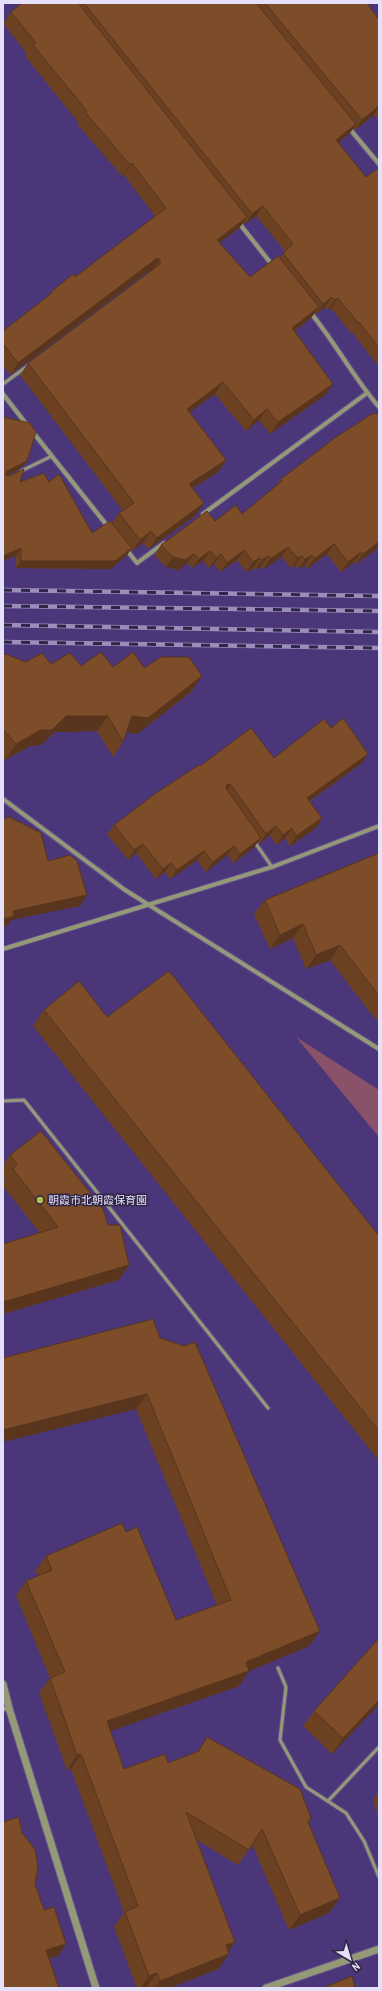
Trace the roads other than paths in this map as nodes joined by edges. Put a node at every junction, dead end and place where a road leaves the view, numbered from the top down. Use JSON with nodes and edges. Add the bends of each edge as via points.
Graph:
{"nodes":[{"id":1,"x":344,"y":122,"type":"edge"},
{"id":2,"x":379,"y":164,"type":"edge"},
{"id":3,"x":236,"y":220,"type":"edge"},
{"id":4,"x":275,"y":269,"type":"edge"},
{"id":5,"x":309,"y":310,"type":"edge"},
{"id":6,"x":35,"y":360,"type":"edge"},
{"id":7,"x":3,"y":384,"type":"edge"},
{"id":8,"x":367,"y":393,"type":"junction"},
{"id":9,"x":3,"y":394,"type":"edge"},
{"id":10,"x":379,"y":407,"type":"edge"},
{"id":11,"x":52,"y":456,"type":"junction"},
{"id":12,"x":17,"y":474,"type":"edge"},
{"id":13,"x":201,"y":516,"type":"edge"},
{"id":14,"x":113,"y":533,"type":"edge"},
{"id":15,"x":169,"y":539,"type":"edge"},
{"id":16,"x":123,"y":545,"type":"edge"},
{"id":17,"x":3,"y":799,"type":"edge"},
{"id":18,"x":379,"y":826,"type":"edge"},
{"id":19,"x":249,"y":835,"type":"edge"},
{"id":20,"x":272,"y":867,"type":"junction"},
{"id":21,"x":149,"y":905,"type":"junction"},
{"id":22,"x":3,"y":949,"type":"edge"},
{"id":23,"x":379,"y":1049,"type":"edge"},
{"id":24,"x":3,"y":1101,"type":"edge"},
{"id":25,"x":268,"y":1408,"type":"dead end"},
{"id":26,"x":278,"y":1668,"type":"dead end"},
{"id":27,"x":3,"y":1684,"type":"edge"},
{"id":28,"x":6,"y":1709,"type":"edge"},
{"id":29,"x":379,"y":1747,"type":"edge"},
{"id":30,"x":328,"y":1801,"type":"junction"},
{"id":31,"x":379,"y":1877,"type":"edge"},
{"id":32,"x":379,"y":1949,"type":"edge"},
{"id":33,"x":96,"y":1988,"type":"edge"},
{"id":34,"x":266,"y":1988,"type":"edge"}],
"edges":[{"from":1,"to":2,"type":"street"},
{"from":3,"to":4,"type":"street"},
{"from":5,"to":8,"type":"street"},
{"from":6,"to":7,"type":"lane"},
{"from":8,"to":10,"type":"street"},
{"from":8,"to":13,"type":"street"},
{"from":9,"to":11,"type":"street"},
{"from":11,"to":12,"type":"lane"},
{"from":11,"to":14,"type":"street"},
{"from":15,"to":16,"type":"street","via":[[137,563]]},
{"from":17,"to":21,"type":"street"},
{"from":18,"to":20,"type":"street"},
{"from":19,"to":20,"type":"lane"},
{"from":20,"to":21,"type":"street"},
{"from":21,"to":22,"type":"street"},
{"from":21,"to":23,"type":"street"},
{"from":24,"to":25,"type":"lane","via":[[24,1100]]},
{"from":26,"to":30,"type":"lane","via":[[286,1687],[280,1740],[306,1787]]},
{"from":27,"to":28,"type":"street"},
{"from":28,"to":33,"type":"street"},
{"from":29,"to":30,"type":"lane"},
{"from":30,"to":31,"type":"lane","via":[[346,1813],[364,1841]]},
{"from":32,"to":34,"type":"street"}]}
